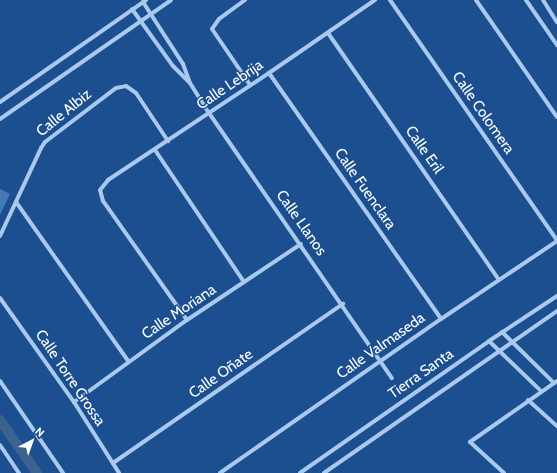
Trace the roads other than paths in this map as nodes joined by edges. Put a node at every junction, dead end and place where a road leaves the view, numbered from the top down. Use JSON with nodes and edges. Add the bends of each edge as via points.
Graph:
{"nodes":[{"id":1,"x":171,"y":0,"type":"edge"},
{"id":2,"x":245,"y":0,"type":"edge"},
{"id":3,"x":375,"y":0,"type":"edge"},
{"id":4,"x":390,"y":0,"type":"edge"},
{"id":5,"x":476,"y":0,"type":"edge"},
{"id":6,"x":526,"y":0,"type":"edge"},
{"id":7,"x":543,"y":0,"type":"edge"},
{"id":8,"x":144,"y":1,"type":"edge"},
{"id":9,"x":132,"y":10,"type":"junction"},
{"id":10,"x":150,"y":14,"type":"junction"},
{"id":11,"x":140,"y":22,"type":"junction"},
{"id":12,"x":557,"y":22,"type":"edge"},
{"id":13,"x":328,"y":33,"type":"junction"},
{"id":14,"x":557,"y":45,"type":"edge"},
{"id":15,"x":269,"y":73,"type":"junction"},
{"id":16,"x":190,"y":83,"type":"junction"},
{"id":17,"x":250,"y":86,"type":"junction"},
{"id":18,"x":0,"y":102,"type":"edge"},
{"id":19,"x":209,"y":113,"type":"junction"},
{"id":20,"x":557,"y":117,"type":"edge"},
{"id":21,"x":0,"y":119,"type":"edge"},
{"id":22,"x":168,"y":142,"type":"junction"},
{"id":23,"x":155,"y":150,"type":"junction"},
{"id":24,"x":16,"y":202,"type":"junction"},
{"id":25,"x":0,"y":236,"type":"edge"},
{"id":26,"x":557,"y":240,"type":"edge"},
{"id":27,"x":300,"y":244,"type":"junction"},
{"id":28,"x":499,"y":280,"type":"junction"},
{"id":29,"x":244,"y":282,"type":"junction"},
{"id":30,"x":557,"y":296,"type":"edge"},
{"id":31,"x":0,"y":298,"type":"edge"},
{"id":32,"x":343,"y":304,"type":"junction"},
{"id":33,"x":557,"y":311,"type":"edge"},
{"id":34,"x":441,"y":319,"type":"junction"},
{"id":35,"x":187,"y":320,"type":"junction"},
{"id":36,"x":502,"y":332,"type":"junction"},
{"id":37,"x":489,"y":341,"type":"junction"},
{"id":38,"x":511,"y":343,"type":"junction"},
{"id":39,"x":499,"y":351,"type":"junction"},
{"id":40,"x":128,"y":361,"type":"junction"},
{"id":41,"x":381,"y":361,"type":"junction"},
{"id":42,"x":392,"y":378,"type":"dead end"},
{"id":43,"x":0,"y":382,"type":"edge"},
{"id":44,"x":555,"y":382,"type":"edge"},
{"id":45,"x":542,"y":391,"type":"junction"},
{"id":46,"x":528,"y":400,"type":"junction"},
{"id":47,"x":74,"y":402,"type":"junction"},
{"id":48,"x":557,"y":426,"type":"edge"},
{"id":49,"x":1,"y":448,"type":"edge"},
{"id":50,"x":113,"y":463,"type":"junction"},
{"id":51,"x":19,"y":473,"type":"edge"},
{"id":52,"x":63,"y":473,"type":"edge"},
{"id":53,"x":119,"y":473,"type":"edge"},
{"id":54,"x":220,"y":473,"type":"edge"},
{"id":55,"x":300,"y":473,"type":"edge"},
{"id":56,"x":324,"y":473,"type":"edge"},
{"id":57,"x":504,"y":473,"type":"edge"}],
"edges":[{"from":1,"to":10,"type":"street"},
{"from":2,"to":17,"type":"street","via":[[219,19],[212,28]]},
{"from":3,"to":13,"type":"street","name":"Calle Lebrija"},
{"from":4,"to":26,"type":"street","name":"Calle Colomera"},
{"from":5,"to":20,"type":"street"},
{"from":6,"to":14,"type":"street"},
{"from":7,"to":12,"type":"street"},
{"from":8,"to":9,"type":"street"},
{"from":8,"to":10,"type":"street"},
{"from":9,"to":11,"type":"street"},
{"from":9,"to":18,"type":"street"},
{"from":10,"to":11,"type":"street"},
{"from":10,"to":16,"type":"street","via":[[183,64]]},
{"from":11,"to":16,"type":"street","via":[[173,66]]},
{"from":11,"to":21,"type":"street"},
{"from":13,"to":15,"type":"street","name":"Calle Lebrija"},
{"from":13,"to":28,"type":"street","name":"Calle Eril"},
{"from":15,"to":17,"type":"street","name":"Calle Lebrija"},
{"from":15,"to":34,"type":"street","name":"Calle Fuenclara"},
{"from":16,"to":19,"type":"street","name":"Calle Llanos"},
{"from":17,"to":19,"type":"street","name":"Calle Lebrija"},
{"from":19,"to":22,"type":"street","name":"Calle Lebrija"},
{"from":19,"to":27,"type":"street","name":"Calle Llanos"},
{"from":22,"to":23,"type":"street","name":"Calle Lebrija"},
{"from":22,"to":24,"type":"street","name":"Calle Albiz","via":[[136,93],[126,86],[116,88],[45,142]]},
{"from":23,"to":29,"type":"street"},
{"from":23,"to":35,"type":"street","name":"Calle Lebrija","via":[[108,180],[100,190],[103,201]]},
{"from":24,"to":25,"type":"street","name":"Calle Albiz"},
{"from":24,"to":40,"type":"street"},
{"from":26,"to":28,"type":"street","name":"Calle Valmaseda"},
{"from":27,"to":29,"type":"street","name":"Calle Moriana"},
{"from":27,"to":32,"type":"street","name":"Calle Llanos"},
{"from":28,"to":34,"type":"street","name":"Calle Valmaseda"},
{"from":29,"to":35,"type":"street","name":"Calle Moriana"},
{"from":30,"to":36,"type":"street","name":"Tierra Santa"},
{"from":31,"to":47,"type":"street","name":"Calle Torre Grossa"},
{"from":32,"to":41,"type":"street","name":"Calle Llanos"},
{"from":32,"to":50,"type":"street","name":"Calle Oñate"},
{"from":33,"to":38,"type":"street","name":"Tierra Santa"},
{"from":34,"to":41,"type":"street","name":"Calle Valmaseda"},
{"from":35,"to":40,"type":"street","name":"Calle Moriana"},
{"from":36,"to":37,"type":"street","name":"Tierra Santa"},
{"from":36,"to":38,"type":"street"},
{"from":37,"to":39,"type":"street"},
{"from":37,"to":55,"type":"street","name":"Tierra Santa"},
{"from":38,"to":39,"type":"street","name":"Tierra Santa"},
{"from":38,"to":44,"type":"street"},
{"from":39,"to":45,"type":"street"},
{"from":39,"to":56,"type":"street","name":"Tierra Santa"},
{"from":40,"to":47,"type":"street","name":"Calle Moriana"},
{"from":41,"to":42,"type":"street","name":"Calle Llanos"},
{"from":41,"to":54,"type":"street","name":"Calle Valmaseda"},
{"from":43,"to":52,"type":"street"},
{"from":44,"to":45,"type":"street"},
{"from":45,"to":46,"type":"street"},
{"from":46,"to":48,"type":"street"},
{"from":46,"to":57,"type":"street","via":[[470,442]]},
{"from":47,"to":50,"type":"street","name":"Calle Torre Grossa"},
{"from":49,"to":51,"type":"street"},
{"from":50,"to":53,"type":"street","name":"Calle Torre Grossa"}]}
